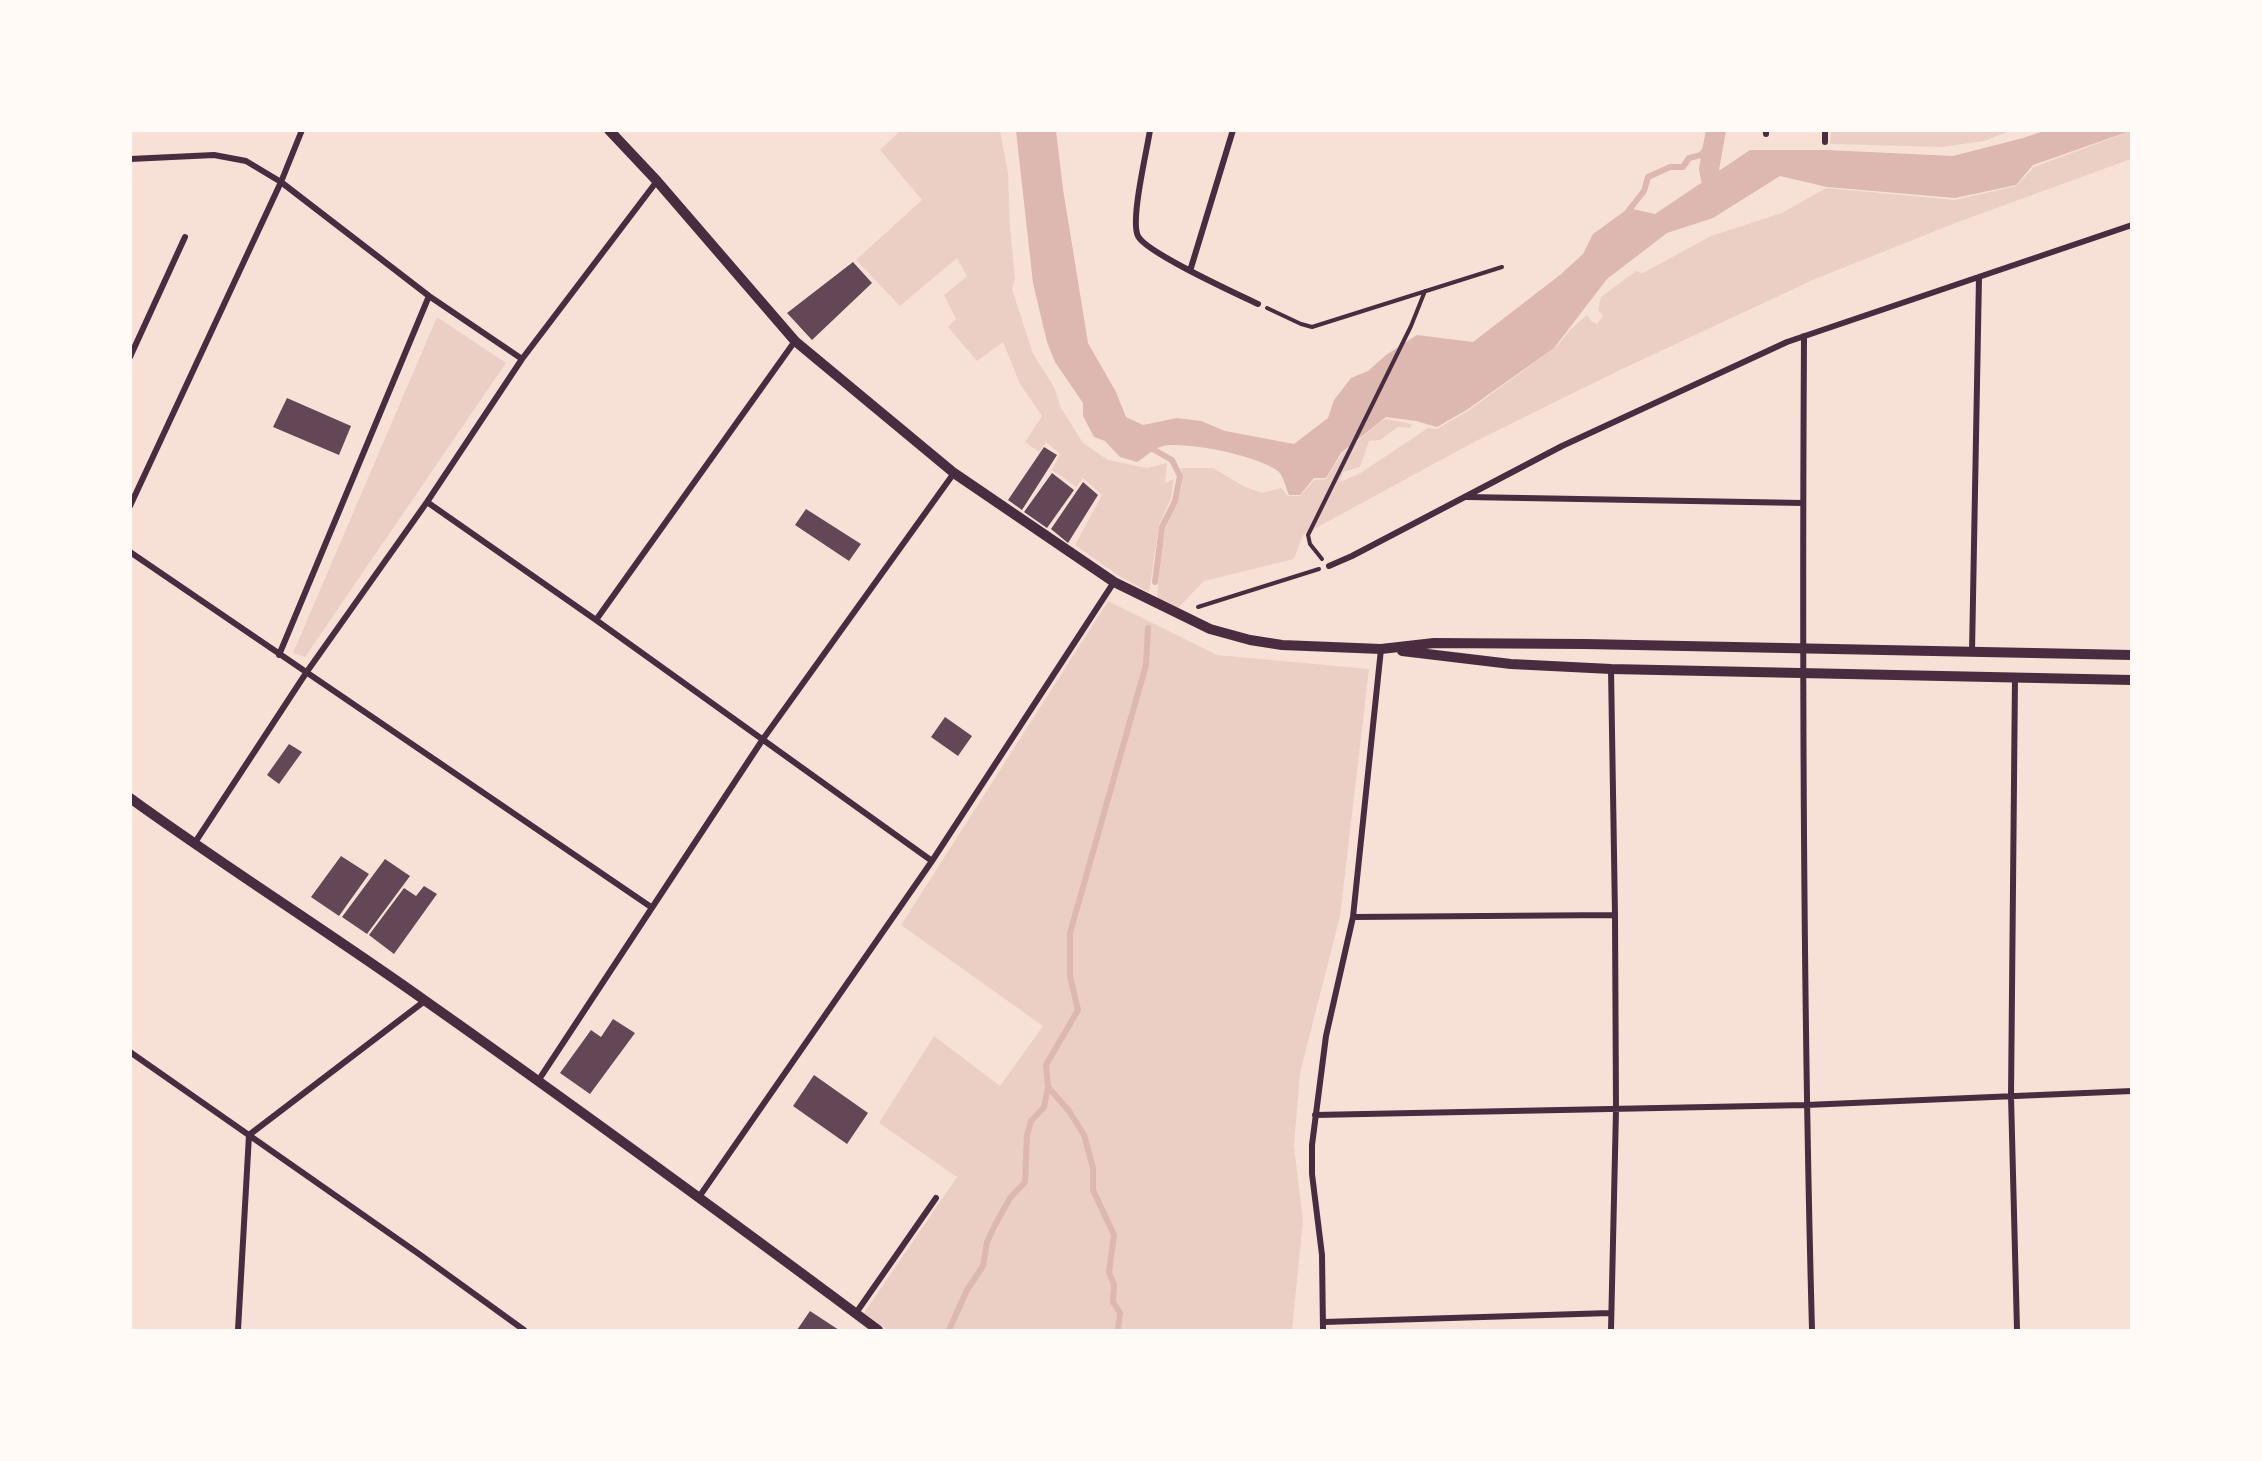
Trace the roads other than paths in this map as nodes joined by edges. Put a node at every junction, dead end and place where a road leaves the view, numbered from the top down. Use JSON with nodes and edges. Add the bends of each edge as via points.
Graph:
{"nodes":[{"id":1,"x":302,"y":130,"type":"edge"},
{"id":2,"x":609,"y":130,"type":"edge"},
{"id":3,"x":1150,"y":130,"type":"edge"},
{"id":4,"x":1233,"y":130,"type":"edge"},
{"id":5,"x":1825,"y":130,"type":"edge"},
{"id":6,"x":1825,"y":142,"type":"dead end"},
{"id":7,"x":130,"y":159,"type":"edge"},
{"id":8,"x":657,"y":181,"type":"junction"},
{"id":9,"x":281,"y":182,"type":"junction"},
{"id":10,"x":2132,"y":225,"type":"edge"},
{"id":11,"x":185,"y":237,"type":"dead end"},
{"id":12,"x":1190,"y":271,"type":"junction"},
{"id":13,"x":1979,"y":277,"type":"junction"},
{"id":14,"x":429,"y":296,"type":"junction"},
{"id":15,"x":1258,"y":304,"type":"road end"},
{"id":16,"x":1804,"y":336,"type":"junction"},
{"id":17,"x":795,"y":341,"type":"junction"},
{"id":18,"x":130,"y":357,"type":"edge"},
{"id":19,"x":522,"y":359,"type":"junction"},
{"id":20,"x":954,"y":472,"type":"junction"},
{"id":21,"x":1466,"y":497,"type":"junction"},
{"id":22,"x":427,"y":502,"type":"junction"},
{"id":23,"x":1803,"y":503,"type":"junction"},
{"id":24,"x":130,"y":506,"type":"edge"},
{"id":25,"x":130,"y":552,"type":"edge"},
{"id":26,"x":1329,"y":566,"type":"road end"},
{"id":27,"x":1114,"y":582,"type":"junction"},
{"id":28,"x":596,"y":620,"type":"junction"},
{"id":29,"x":1386,"y":649,"type":"junction"},
{"id":30,"x":1802,"y":649,"type":"junction"},
{"id":31,"x":1972,"y":652,"type":"junction"},
{"id":32,"x":279,"y":655,"type":"junction"},
{"id":33,"x":2132,"y":655,"type":"edge"},
{"id":34,"x":1611,"y":669,"type":"junction"},
{"id":35,"x":306,"y":673,"type":"junction"},
{"id":36,"x":1803,"y":674,"type":"junction"},
{"id":37,"x":2015,"y":677,"type":"junction"},
{"id":38,"x":2132,"y":680,"type":"edge"},
{"id":39,"x":763,"y":739,"type":"junction"},
{"id":40,"x":130,"y":798,"type":"edge"},
{"id":41,"x":194,"y":844,"type":"junction"},
{"id":42,"x":932,"y":861,"type":"junction"},
{"id":43,"x":651,"y":907,"type":"junction"},
{"id":44,"x":1615,"y":915,"type":"junction"},
{"id":45,"x":1353,"y":917,"type":"junction"},
{"id":46,"x":426,"y":1000,"type":"junction"},
{"id":47,"x":130,"y":1052,"type":"edge"},
{"id":48,"x":538,"y":1081,"type":"junction"},
{"id":49,"x":2132,"y":1091,"type":"edge"},
{"id":50,"x":2008,"y":1096,"type":"junction"},
{"id":51,"x":1806,"y":1105,"type":"junction"},
{"id":52,"x":1616,"y":1110,"type":"junction"},
{"id":53,"x":1315,"y":1115,"type":"junction"},
{"id":54,"x":249,"y":1135,"type":"junction"},
{"id":55,"x":699,"y":1197,"type":"junction"},
{"id":56,"x":936,"y":1198,"type":"dead end"},
{"id":57,"x":855,"y":1313,"type":"junction"},
{"id":58,"x":1610,"y":1313,"type":"junction"},
{"id":59,"x":1324,"y":1322,"type":"junction"},
{"id":60,"x":238,"y":1330,"type":"edge"},
{"id":61,"x":524,"y":1330,"type":"edge"},
{"id":62,"x":878,"y":1330,"type":"edge"},
{"id":63,"x":1323,"y":1330,"type":"edge"},
{"id":64,"x":1611,"y":1330,"type":"edge"},
{"id":65,"x":1812,"y":1330,"type":"edge"},
{"id":66,"x":2017,"y":1330,"type":"edge"}],
"edges":[{"from":1,"to":9,"type":"street"},
{"from":2,"to":8,"type":"street"},
{"from":3,"to":12,"type":"street","via":[[1136,213],[1137,235]]},
{"from":4,"to":12,"type":"street"},
{"from":5,"to":6,"type":"street"},
{"from":7,"to":9,"type":"street","via":[[229,156],[246,161]]},
{"from":8,"to":17,"type":"street"},
{"from":8,"to":19,"type":"street"},
{"from":9,"to":14,"type":"street"},
{"from":9,"to":24,"type":"street"},
{"from":10,"to":13,"type":"street"},
{"from":11,"to":18,"type":"street"},
{"from":12,"to":15,"type":"street"},
{"from":13,"to":16,"type":"street"},
{"from":13,"to":31,"type":"street"},
{"from":14,"to":19,"type":"street"},
{"from":14,"to":32,"type":"street"},
{"from":16,"to":21,"type":"street","via":[[1562,446]]},
{"from":16,"to":23,"type":"street"},
{"from":17,"to":20,"type":"street"},
{"from":17,"to":28,"type":"street"},
{"from":19,"to":22,"type":"street"},
{"from":20,"to":27,"type":"street"},
{"from":20,"to":39,"type":"street"},
{"from":21,"to":23,"type":"street"},
{"from":21,"to":26,"type":"street"},
{"from":22,"to":28,"type":"street"},
{"from":22,"to":35,"type":"street"},
{"from":23,"to":30,"type":"street"},
{"from":25,"to":32,"type":"street"},
{"from":27,"to":29,"type":"street","via":[[1210,629],[1250,640]]},
{"from":27,"to":42,"type":"street"},
{"from":28,"to":39,"type":"street"},
{"from":29,"to":30,"type":"street","via":[[1434,643]]},
{"from":29,"to":34,"type":"street","via":[[1511,664]]},
{"from":29,"to":45,"type":"street"},
{"from":30,"to":31,"type":"street"},
{"from":30,"to":36,"type":"street"},
{"from":31,"to":33,"type":"street"},
{"from":32,"to":35,"type":"street"},
{"from":34,"to":36,"type":"street"},
{"from":34,"to":44,"type":"street"},
{"from":35,"to":41,"type":"street"},
{"from":35,"to":43,"type":"street"},
{"from":36,"to":37,"type":"street"},
{"from":36,"to":51,"type":"street"},
{"from":37,"to":38,"type":"street"},
{"from":37,"to":50,"type":"street"},
{"from":39,"to":42,"type":"street"},
{"from":39,"to":43,"type":"street"},
{"from":40,"to":41,"type":"street"},
{"from":41,"to":46,"type":"street"},
{"from":42,"to":55,"type":"street"},
{"from":43,"to":48,"type":"street"},
{"from":44,"to":45,"type":"street"},
{"from":44,"to":52,"type":"street"},
{"from":45,"to":53,"type":"street","via":[[1326,1036]]},
{"from":46,"to":48,"type":"street"},
{"from":46,"to":54,"type":"street"},
{"from":47,"to":54,"type":"street"},
{"from":48,"to":55,"type":"street"},
{"from":49,"to":50,"type":"street"},
{"from":50,"to":51,"type":"street"},
{"from":50,"to":66,"type":"street"},
{"from":51,"to":52,"type":"street"},
{"from":51,"to":65,"type":"street"},
{"from":52,"to":53,"type":"street"},
{"from":52,"to":58,"type":"street"},
{"from":53,"to":59,"type":"street","via":[[1312,1174],[1322,1255]]},
{"from":54,"to":60,"type":"street"},
{"from":54,"to":61,"type":"street"},
{"from":55,"to":57,"type":"street"},
{"from":56,"to":57,"type":"street"},
{"from":57,"to":62,"type":"street"},
{"from":58,"to":59,"type":"street"},
{"from":58,"to":64,"type":"street"},
{"from":59,"to":63,"type":"street"}]}
